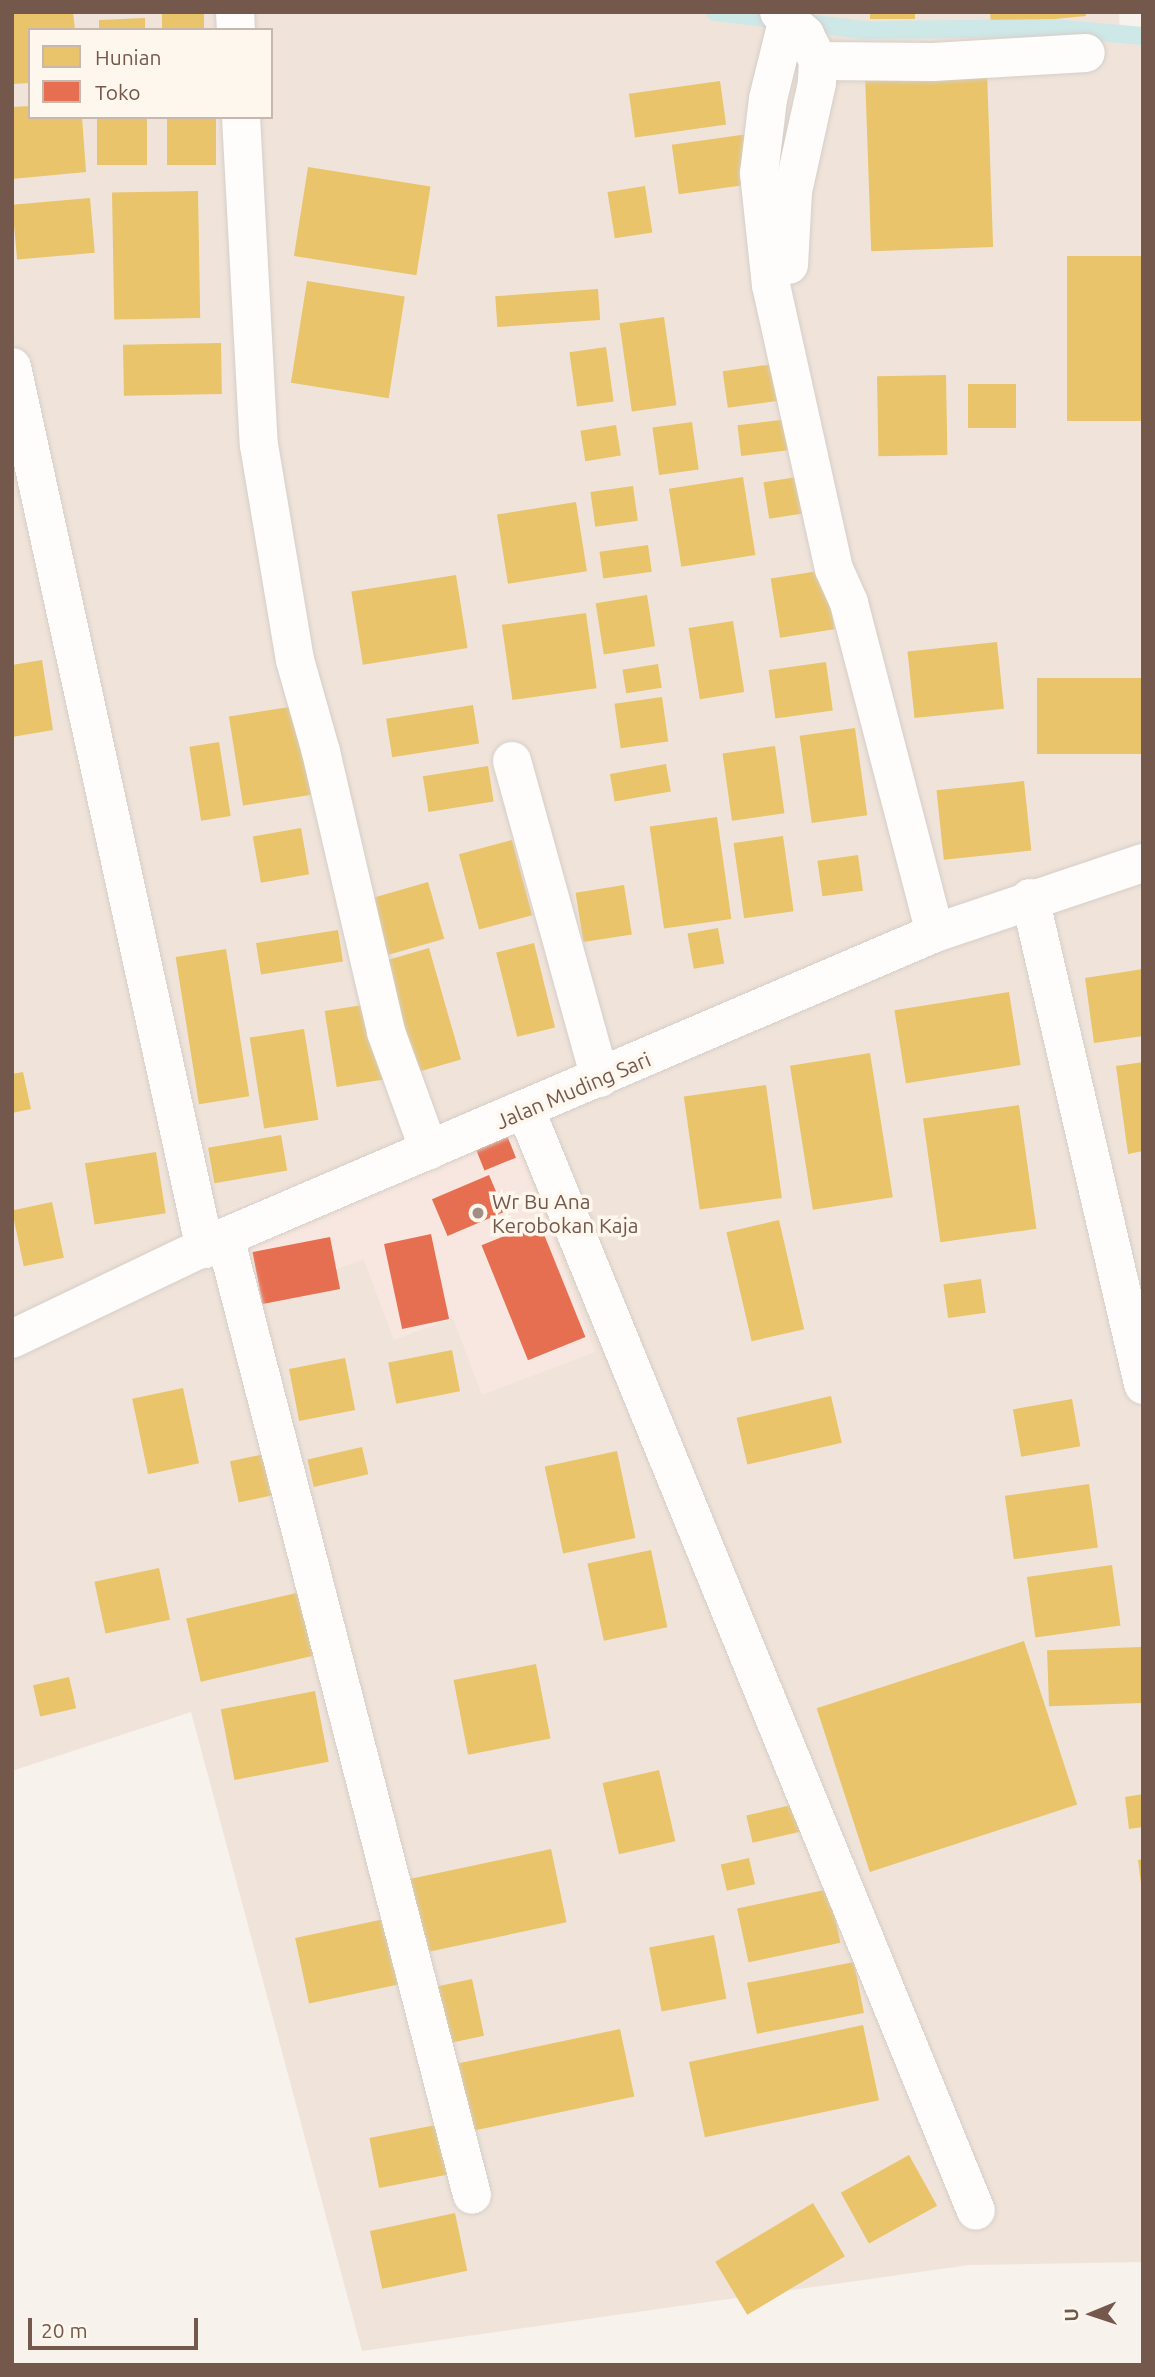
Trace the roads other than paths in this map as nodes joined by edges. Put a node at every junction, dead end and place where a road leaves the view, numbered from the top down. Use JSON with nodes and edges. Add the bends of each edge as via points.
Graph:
{"nodes":[{"id":1,"x":783,"y":15,"type":"edge"},
{"id":2,"x":1086,"y":53,"type":"dead end"},
{"id":3,"x":818,"y":61,"type":"junction"},
{"id":4,"x":241,"y":119,"type":"edge"},
{"id":5,"x":12,"y":367,"type":"edge"},
{"id":6,"x":849,"y":603,"type":"junction"},
{"id":7,"x":512,"y":761,"type":"dead end"},
{"id":8,"x":1143,"y":863,"type":"edge"},
{"id":9,"x":1030,"y":898,"type":"junction"},
{"id":10,"x":935,"y":933,"type":"junction"},
{"id":11,"x":600,"y":1078,"type":"junction"},
{"id":12,"x":526,"y":1111,"type":"junction"},
{"id":13,"x":429,"y":1150,"type":"junction"},
{"id":14,"x":215,"y":1243,"type":"junction"},
{"id":15,"x":12,"y":1339,"type":"edge"},
{"id":16,"x":1143,"y":1385,"type":"edge"},
{"id":17,"x":472,"y":2195,"type":"dead end"},
{"id":18,"x":976,"y":2211,"type":"dead end"}],
"edges":[{"from":1,"to":3,"type":"street","via":[[806,34]]},
{"from":1,"to":6,"type":"street","via":[[759,173],[771,285],[834,569]]},
{"from":2,"to":3,"type":"street","via":[[933,62]]},
{"from":3,"to":6,"type":"street","via":[[787,237],[789,272],[848,566]]},
{"from":4,"to":13,"type":"street","via":[[259,445],[295,660],[386,1032]]},
{"from":5,"to":14,"type":"street"},
{"from":6,"to":10,"type":"street"},
{"from":7,"to":11,"type":"street"},
{"from":8,"to":9,"type":"street","name":"Jalan Muding Sari"},
{"from":9,"to":10,"type":"street","name":"Jalan Muding Sari"},
{"from":9,"to":16,"type":"street"},
{"from":10,"to":11,"type":"street","name":"Jalan Muding Sari"},
{"from":11,"to":12,"type":"street","name":"Jalan Muding Sari"},
{"from":12,"to":13,"type":"street","name":"Jalan Muding Sari"},
{"from":12,"to":18,"type":"street"},
{"from":13,"to":14,"type":"street","name":"Jalan Muding Sari"},
{"from":14,"to":15,"type":"street","name":"Jalan Muding Sari"},
{"from":14,"to":17,"type":"street"}]}
